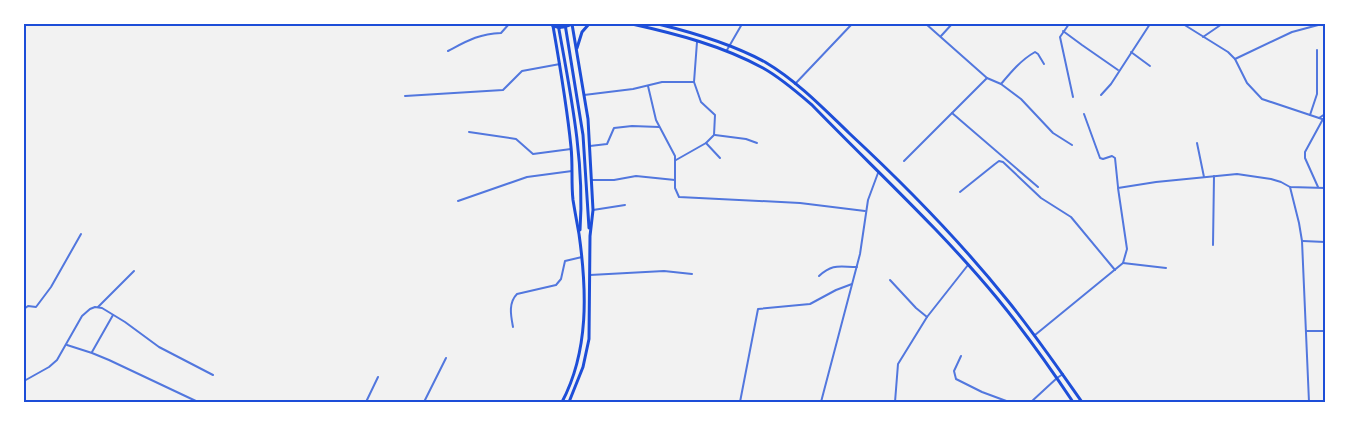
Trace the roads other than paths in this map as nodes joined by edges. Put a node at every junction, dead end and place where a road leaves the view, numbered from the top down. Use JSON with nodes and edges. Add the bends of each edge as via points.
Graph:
{"nodes":[{"id":1,"x":509,"y":24,"type":"edge"},
{"id":2,"x":558,"y":24,"type":"edge"},
{"id":3,"x":565,"y":24,"type":"edge"},
{"id":4,"x":572,"y":24,"type":"edge"},
{"id":5,"x":589,"y":24,"type":"edge"},
{"id":6,"x":632,"y":24,"type":"edge"},
{"id":7,"x":658,"y":24,"type":"edge"},
{"id":8,"x":742,"y":24,"type":"edge"},
{"id":9,"x":852,"y":24,"type":"edge"},
{"id":10,"x":926,"y":24,"type":"edge"},
{"id":11,"x":952,"y":24,"type":"edge"},
{"id":12,"x":1069,"y":24,"type":"edge"},
{"id":13,"x":1150,"y":24,"type":"edge"},
{"id":14,"x":1183,"y":24,"type":"edge"},
{"id":15,"x":1222,"y":24,"type":"edge"},
{"id":16,"x":1322,"y":24,"type":"edge"},
{"id":17,"x":552,"y":25,"type":"edge"},
{"id":18,"x":1064,"y":31,"type":"junction"},
{"id":19,"x":941,"y":36,"type":"junction"},
{"id":20,"x":1202,"y":37,"type":"junction"},
{"id":21,"x":697,"y":41,"type":"junction"},
{"id":22,"x":730,"y":45,"type":"junction"},
{"id":23,"x":1317,"y":50,"type":"dead end"},
{"id":24,"x":576,"y":51,"type":"junction"},
{"id":25,"x":727,"y":51,"type":"junction"},
{"id":26,"x":448,"y":52,"type":"dead end"},
{"id":27,"x":1131,"y":52,"type":"junction"},
{"id":28,"x":1235,"y":59,"type":"junction"},
{"id":29,"x":560,"y":64,"type":"junction"},
{"id":30,"x":1044,"y":64,"type":"dead end"},
{"id":31,"x":1150,"y":66,"type":"dead end"},
{"id":32,"x":1119,"y":70,"type":"junction"},
{"id":33,"x":987,"y":78,"type":"junction"},
{"id":34,"x":694,"y":82,"type":"junction"},
{"id":35,"x":795,"y":84,"type":"junction"},
{"id":36,"x":1001,"y":84,"type":"junction"},
{"id":37,"x":648,"y":86,"type":"junction"},
{"id":38,"x":584,"y":95,"type":"junction"},
{"id":39,"x":1101,"y":95,"type":"dead end"},
{"id":40,"x":405,"y":96,"type":"dead end"},
{"id":41,"x":1073,"y":97,"type":"dead end"},
{"id":42,"x":952,"y":113,"type":"junction"},
{"id":43,"x":1084,"y":114,"type":"dead end"},
{"id":44,"x":1325,"y":114,"type":"edge"},
{"id":45,"x":1310,"y":115,"type":"junction"},
{"id":46,"x":1319,"y":118,"type":"junction"},
{"id":47,"x":1324,"y":120,"type":"edge"},
{"id":48,"x":659,"y":127,"type":"junction"},
{"id":49,"x":470,"y":132,"type":"dead end"},
{"id":50,"x":714,"y":135,"type":"junction"},
{"id":51,"x":706,"y":142,"type":"junction"},
{"id":52,"x":757,"y":143,"type":"dead end"},
{"id":53,"x":1197,"y":143,"type":"dead end"},
{"id":54,"x":1072,"y":145,"type":"dead end"},
{"id":55,"x":590,"y":146,"type":"junction"},
{"id":56,"x":571,"y":150,"type":"junction"},
{"id":57,"x":720,"y":158,"type":"dead end"},
{"id":58,"x":676,"y":160,"type":"junction"},
{"id":59,"x":904,"y":161,"type":"dead end"},
{"id":60,"x":572,"y":171,"type":"junction"},
{"id":61,"x":878,"y":173,"type":"junction"},
{"id":62,"x":1214,"y":176,"type":"junction"},
{"id":63,"x":1204,"y":177,"type":"junction"},
{"id":64,"x":592,"y":180,"type":"junction"},
{"id":65,"x":675,"y":180,"type":"junction"},
{"id":66,"x":1038,"y":187,"type":"dead end"},
{"id":67,"x":1290,"y":187,"type":"junction"},
{"id":68,"x":1318,"y":187,"type":"junction"},
{"id":69,"x":1118,"y":188,"type":"junction"},
{"id":70,"x":1325,"y":188,"type":"edge"},
{"id":71,"x":960,"y":192,"type":"dead end"},
{"id":72,"x":458,"y":201,"type":"dead end"},
{"id":73,"x":625,"y":205,"type":"dead end"},
{"id":74,"x":593,"y":210,"type":"junction"},
{"id":75,"x":866,"y":211,"type":"junction"},
{"id":76,"x":81,"y":234,"type":"dead end"},
{"id":77,"x":579,"y":235,"type":"junction"},
{"id":78,"x":590,"y":236,"type":"junction"},
{"id":79,"x":1302,"y":241,"type":"junction"},
{"id":80,"x":1325,"y":242,"type":"edge"},
{"id":81,"x":1213,"y":245,"type":"dead end"},
{"id":82,"x":582,"y":257,"type":"junction"},
{"id":83,"x":1123,"y":263,"type":"junction"},
{"id":84,"x":968,"y":265,"type":"junction"},
{"id":85,"x":857,"y":267,"type":"junction"},
{"id":86,"x":1166,"y":268,"type":"dead end"},
{"id":87,"x":1115,"y":270,"type":"junction"},
{"id":88,"x":134,"y":271,"type":"dead end"},
{"id":89,"x":692,"y":274,"type":"dead end"},
{"id":90,"x":589,"y":275,"type":"junction"},
{"id":91,"x":819,"y":276,"type":"dead end"},
{"id":92,"x":890,"y":280,"type":"dead end"},
{"id":93,"x":852,"y":284,"type":"junction"},
{"id":94,"x":98,"y":308,"type":"junction"},
{"id":95,"x":24,"y":309,"type":"edge"},
{"id":96,"x":113,"y":315,"type":"junction"},
{"id":97,"x":927,"y":317,"type":"junction"},
{"id":98,"x":513,"y":327,"type":"dead end"},
{"id":99,"x":1325,"y":331,"type":"edge"},
{"id":100,"x":1306,"y":332,"type":"junction"},
{"id":101,"x":1034,"y":335,"type":"junction"},
{"id":102,"x":67,"y":345,"type":"junction"},
{"id":103,"x":92,"y":353,"type":"junction"},
{"id":104,"x":961,"y":356,"type":"dead end"},
{"id":105,"x":446,"y":358,"type":"dead end"},
{"id":106,"x":1063,"y":374,"type":"junction"},
{"id":107,"x":213,"y":375,"type":"dead end"},
{"id":108,"x":378,"y":377,"type":"dead end"},
{"id":109,"x":1057,"y":378,"type":"junction"},
{"id":110,"x":24,"y":381,"type":"edge"},
{"id":111,"x":198,"y":402,"type":"edge"},
{"id":112,"x":366,"y":402,"type":"edge"},
{"id":113,"x":424,"y":402,"type":"edge"},
{"id":114,"x":562,"y":402,"type":"edge"},
{"id":115,"x":568,"y":402,"type":"edge"},
{"id":116,"x":740,"y":402,"type":"edge"},
{"id":117,"x":821,"y":402,"type":"edge"},
{"id":118,"x":895,"y":402,"type":"edge"},
{"id":119,"x":1009,"y":402,"type":"edge"},
{"id":120,"x":1032,"y":402,"type":"edge"},
{"id":121,"x":1073,"y":402,"type":"edge"},
{"id":122,"x":1082,"y":402,"type":"edge"},
{"id":123,"x":1309,"y":402,"type":"edge"}],
"edges":[{"from":1,"to":26,"type":"street","via":[[501,33],[472,38]]},
{"from":2,"to":77,"type":"main road","via":[[576,124],[581,207]]},
{"from":3,"to":78,"type":"main road","via":[[583,135]]},
{"from":4,"to":17,"type":"main road","via":[[564,28]]},
{"from":4,"to":24,"type":"main road"},
{"from":5,"to":24,"type":"main road","via":[[582,32]]},
{"from":6,"to":21,"type":"main road"},
{"from":7,"to":22,"type":"main road"},
{"from":8,"to":22,"type":"street"},
{"from":9,"to":35,"type":"street"},
{"from":10,"to":19,"type":"street"},
{"from":11,"to":19,"type":"street"},
{"from":12,"to":18,"type":"street"},
{"from":13,"to":27,"type":"street"},
{"from":14,"to":20,"type":"street"},
{"from":15,"to":20,"type":"street"},
{"from":16,"to":28,"type":"street","via":[[1292,32]]},
{"from":17,"to":29,"type":"main road"},
{"from":18,"to":32,"type":"street"},
{"from":18,"to":41,"type":"street","via":[[1061,40]]},
{"from":19,"to":33,"type":"street"},
{"from":20,"to":28,"type":"street","via":[[1218,44]]},
{"from":21,"to":25,"type":"main road"},
{"from":21,"to":34,"type":"street"},
{"from":22,"to":25,"type":"street"},
{"from":22,"to":35,"type":"main road","via":[[767,64]]},
{"from":23,"to":45,"type":"street","via":[[1317,94]]},
{"from":24,"to":38,"type":"main road"},
{"from":25,"to":61,"type":"main road","via":[[763,68],[794,90]]},
{"from":27,"to":31,"type":"street"},
{"from":27,"to":32,"type":"street"},
{"from":28,"to":45,"type":"street","via":[[1247,83],[1262,100]]},
{"from":29,"to":40,"type":"street","via":[[522,71],[503,90]]},
{"from":29,"to":56,"type":"main road"},
{"from":30,"to":36,"type":"street","via":[[1035,52],[1016,66]]},
{"from":32,"to":39,"type":"street"},
{"from":33,"to":36,"type":"street"},
{"from":33,"to":42,"type":"street"},
{"from":34,"to":37,"type":"street","via":[[662,82]]},
{"from":34,"to":50,"type":"street","via":[[701,102],[716,114]]},
{"from":35,"to":101,"type":"main road","via":[[879,161],[942,227],[1008,300]]},
{"from":36,"to":54,"type":"street"},
{"from":37,"to":38,"type":"street"},
{"from":37,"to":48,"type":"street"},
{"from":38,"to":55,"type":"main road"},
{"from":42,"to":59,"type":"street"},
{"from":42,"to":66,"type":"street"},
{"from":43,"to":69,"type":"street","via":[[1100,158],[1115,158]]},
{"from":44,"to":46,"type":"street"},
{"from":45,"to":46,"type":"street"},
{"from":46,"to":47,"type":"street"},
{"from":47,"to":68,"type":"street","via":[[1305,152],[1306,162]]},
{"from":48,"to":55,"type":"street","via":[[614,128],[607,144]]},
{"from":48,"to":58,"type":"street"},
{"from":49,"to":56,"type":"street","via":[[516,139],[533,154]]},
{"from":50,"to":51,"type":"street"},
{"from":50,"to":52,"type":"street"},
{"from":51,"to":57,"type":"street"},
{"from":51,"to":58,"type":"street"},
{"from":53,"to":63,"type":"street"},
{"from":55,"to":64,"type":"main road"},
{"from":56,"to":60,"type":"main road"},
{"from":58,"to":65,"type":"street"},
{"from":60,"to":72,"type":"street","via":[[528,177]]},
{"from":60,"to":77,"type":"main road"},
{"from":61,"to":75,"type":"street"},
{"from":61,"to":84,"type":"main road"},
{"from":62,"to":63,"type":"street"},
{"from":62,"to":67,"type":"street","via":[[1252,175]]},
{"from":62,"to":81,"type":"street"},
{"from":63,"to":69,"type":"street"},
{"from":64,"to":65,"type":"street","via":[[636,176]]},
{"from":64,"to":74,"type":"main road"},
{"from":65,"to":75,"type":"street","via":[[676,192],[683,198],[800,203]]},
{"from":67,"to":68,"type":"street"},
{"from":67,"to":79,"type":"street"},
{"from":68,"to":70,"type":"street"},
{"from":69,"to":83,"type":"street","via":[[1127,249]]},
{"from":71,"to":87,"type":"street","via":[[999,161],[1004,162],[1041,198],[1072,217]]},
{"from":73,"to":74,"type":"street"},
{"from":74,"to":78,"type":"main road"},
{"from":75,"to":85,"type":"street"},
{"from":76,"to":95,"type":"street","via":[[36,308],[28,306]]},
{"from":77,"to":82,"type":"main road"},
{"from":78,"to":90,"type":"main road"},
{"from":79,"to":80,"type":"street"},
{"from":79,"to":100,"type":"street"},
{"from":82,"to":98,"type":"street","via":[[565,261],[561,279],[556,285],[516,294],[511,310]]},
{"from":82,"to":114,"type":"main road","via":[[584,314],[581,348],[572,382]]},
{"from":83,"to":86,"type":"street"},
{"from":83,"to":87,"type":"street"},
{"from":84,"to":97,"type":"street"},
{"from":84,"to":109,"type":"main road","via":[[997,297]]},
{"from":85,"to":91,"type":"street","via":[[836,266]]},
{"from":85,"to":93,"type":"street"},
{"from":87,"to":101,"type":"street"},
{"from":88,"to":94,"type":"street"},
{"from":89,"to":90,"type":"street","via":[[664,271]]},
{"from":90,"to":115,"type":"main road","via":[[587,350],[578,382]]},
{"from":92,"to":97,"type":"street"},
{"from":93,"to":116,"type":"street","via":[[810,304],[758,309]]},
{"from":93,"to":117,"type":"street"},
{"from":94,"to":96,"type":"street"},
{"from":94,"to":102,"type":"street","via":[[90,309],[82,316]]},
{"from":96,"to":103,"type":"street"},
{"from":96,"to":107,"type":"street","via":[[159,347]]},
{"from":97,"to":118,"type":"street","via":[[898,364]]},
{"from":99,"to":100,"type":"street"},
{"from":100,"to":123,"type":"street"},
{"from":101,"to":106,"type":"main road"},
{"from":102,"to":103,"type":"street"},
{"from":102,"to":110,"type":"street","via":[[49,367]]},
{"from":103,"to":111,"type":"street"},
{"from":104,"to":119,"type":"street","via":[[954,373],[956,379]]},
{"from":105,"to":113,"type":"street"},
{"from":106,"to":109,"type":"street"},
{"from":106,"to":122,"type":"main road"},
{"from":108,"to":112,"type":"street"},
{"from":109,"to":120,"type":"street"},
{"from":109,"to":121,"type":"main road"}]}
